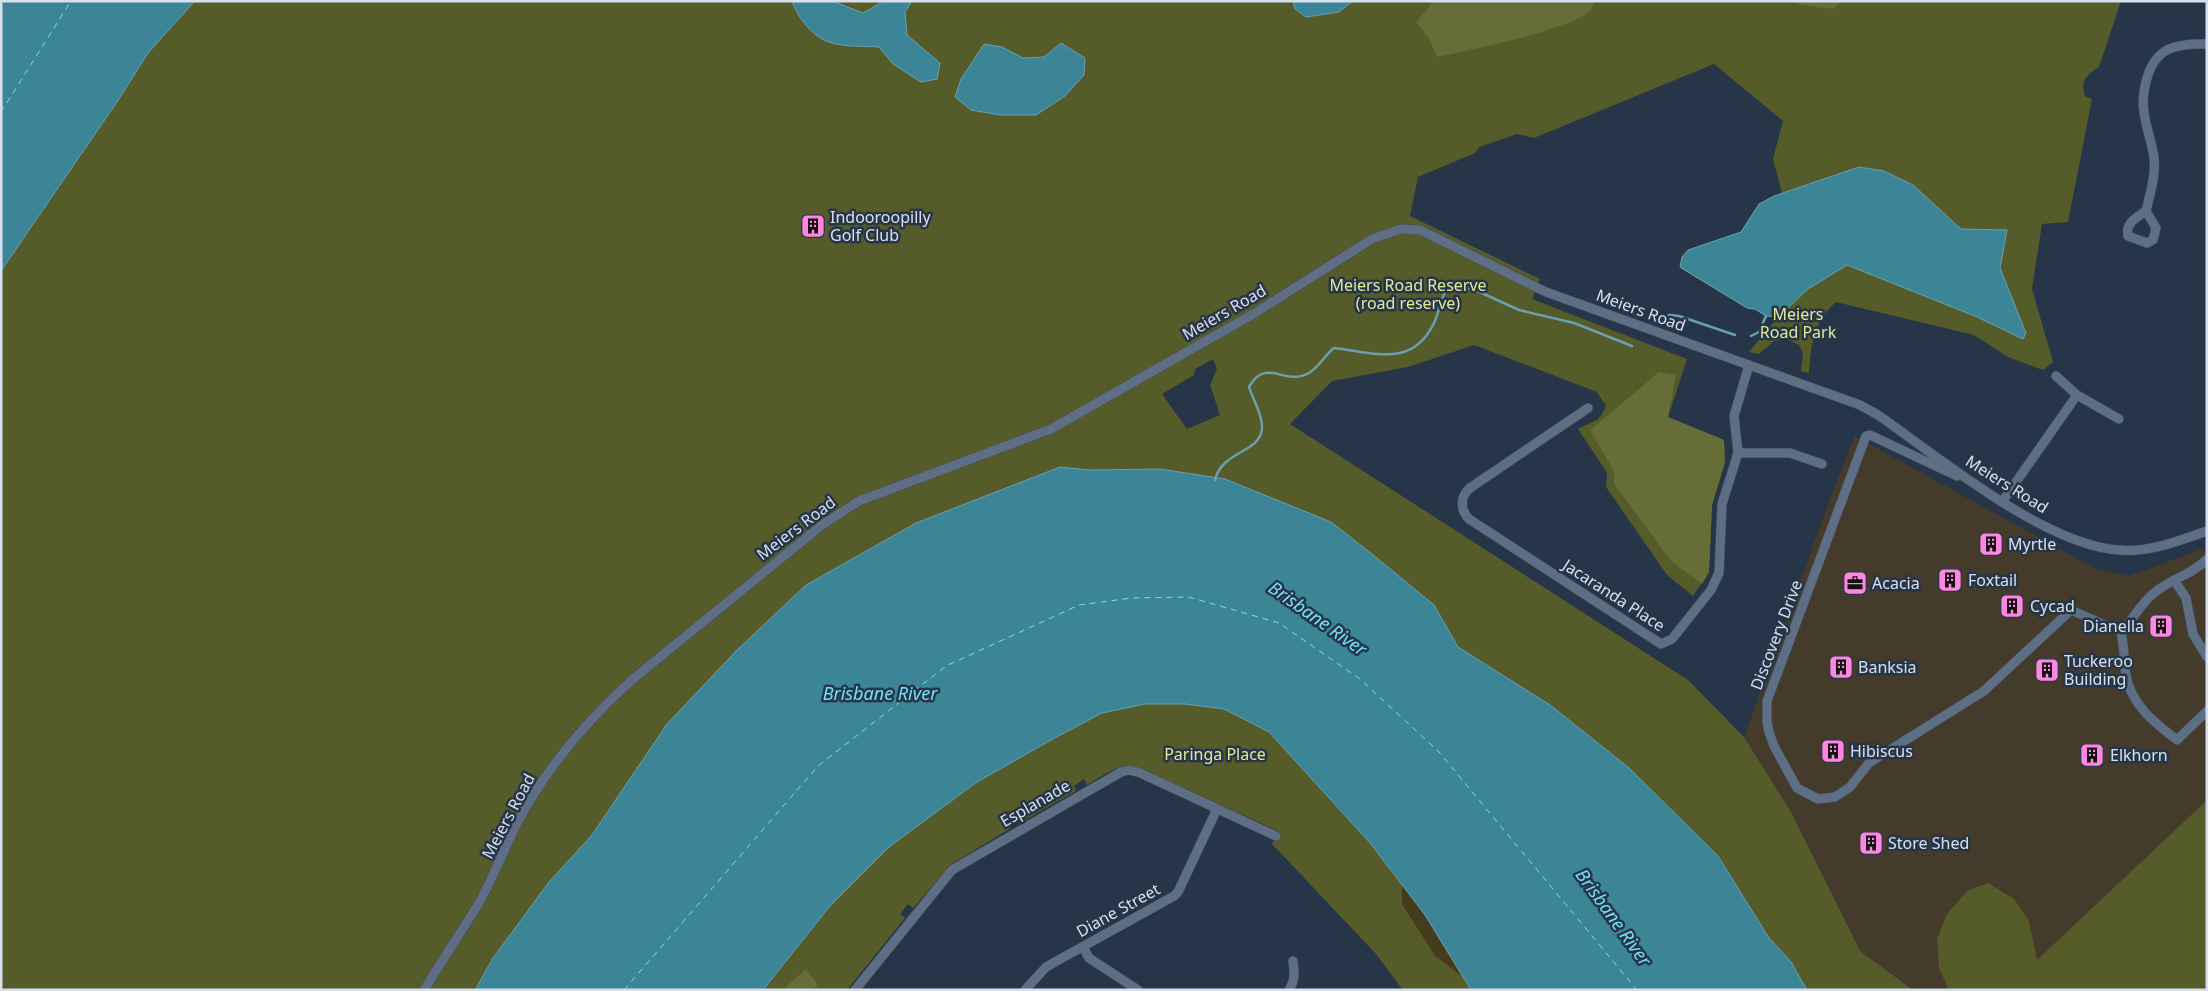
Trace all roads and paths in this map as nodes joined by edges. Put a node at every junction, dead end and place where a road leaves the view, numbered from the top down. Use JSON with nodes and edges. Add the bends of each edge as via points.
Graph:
{"nodes":[{"id":1,"x":2207,"y":44,"type":"edge"},
{"id":2,"x":2146,"y":211,"type":"dead end"},
{"id":3,"x":1749,"y":365,"type":"junction"},
{"id":4,"x":2056,"y":376,"type":"dead end"},
{"id":5,"x":2077,"y":395,"type":"junction"},
{"id":6,"x":1588,"y":408,"type":"dead end"},
{"id":7,"x":2119,"y":419,"type":"dead end"},
{"id":8,"x":1738,"y":453,"type":"junction"},
{"id":9,"x":1822,"y":464,"type":"dead end"},
{"id":10,"x":1980,"y":487,"type":"junction"},
{"id":11,"x":2002,"y":502,"type":"junction"},
{"id":12,"x":2207,"y":531,"type":"edge"},
{"id":13,"x":2207,"y":559,"type":"edge"},
{"id":14,"x":2174,"y":580,"type":"junction"},
{"id":15,"x":2121,"y":632,"type":"junction"},
{"id":16,"x":2207,"y":657,"type":"edge"},
{"id":17,"x":2207,"y":711,"type":"edge"},
{"id":18,"x":1217,"y":809,"type":"junction"},
{"id":19,"x":1276,"y":836,"type":"dead end"},
{"id":20,"x":1083,"y":947,"type":"junction"},
{"id":21,"x":1293,"y":961,"type":"dead end"},
{"id":22,"x":424,"y":990,"type":"edge"},
{"id":23,"x":855,"y":990,"type":"edge"},
{"id":24,"x":1025,"y":990,"type":"edge"},
{"id":25,"x":1138,"y":990,"type":"edge"},
{"id":26,"x":1289,"y":990,"type":"edge"}],
"edges":[{"from":1,"to":2,"type":"street","via":[[2170,48],[2159,54],[2149,72],[2144,111],[2154,164]]},
{"from":3,"to":8,"type":"street","name":"Jacaranda Place","via":[[1734,416]]},
{"from":3,"to":10,"type":"street","name":"Meiers Road","via":[[1844,399],[1878,415]]},
{"from":3,"to":22,"type":"street","name":"Meiers Road","via":[[1546,292],[1420,230],[1401,229],[1372,239],[1255,313],[1051,429],[859,501],[822,525],[633,678],[568,746],[515,827],[479,902]]},
{"from":4,"to":5,"type":"street"},
{"from":5,"to":7,"type":"street"},
{"from":5,"to":11,"type":"street"},
{"from":6,"to":8,"type":"street","name":"Jacaranda Place","via":[[1470,488],[1463,497],[1462,507],[1469,519],[1661,644],[1672,639],[1716,582],[1720,567],[1722,504]]},
{"from":8,"to":9,"type":"street","via":[[1794,454]]},
{"from":10,"to":11,"type":"street","name":"Meiers Road"},
{"from":10,"to":15,"type":"street","name":"Discovery Drive","via":[[1870,435],[1866,436],[1767,701],[1769,732],[1797,788],[1818,799],[1835,797],[1850,787],[1870,763],[1984,691],[2071,610]]},
{"from":11,"to":12,"type":"street","name":"Meiers Road","via":[[2089,546],[2139,550],[2174,543]]},
{"from":13,"to":14,"type":"street","via":[[2198,568]]},
{"from":14,"to":15,"type":"street","via":[[2155,592]]},
{"from":14,"to":16,"type":"street","via":[[2186,598],[2193,634]]},
{"from":15,"to":17,"type":"street","via":[[2126,676],[2132,693],[2157,726],[2177,740]]},
{"from":18,"to":19,"type":"street","name":"Esplanade"},
{"from":18,"to":20,"type":"street","name":"Diane Street","via":[[1178,892]]},
{"from":18,"to":23,"type":"street","name":"Esplanade","via":[[1138,772],[1122,772],[952,870]]},
{"from":20,"to":24,"type":"street","name":"Diane Street","via":[[1046,967]]},
{"from":20,"to":25,"type":"street","via":[[1089,958]]},
{"from":21,"to":26,"type":"street","via":[[1295,975]]}]}
